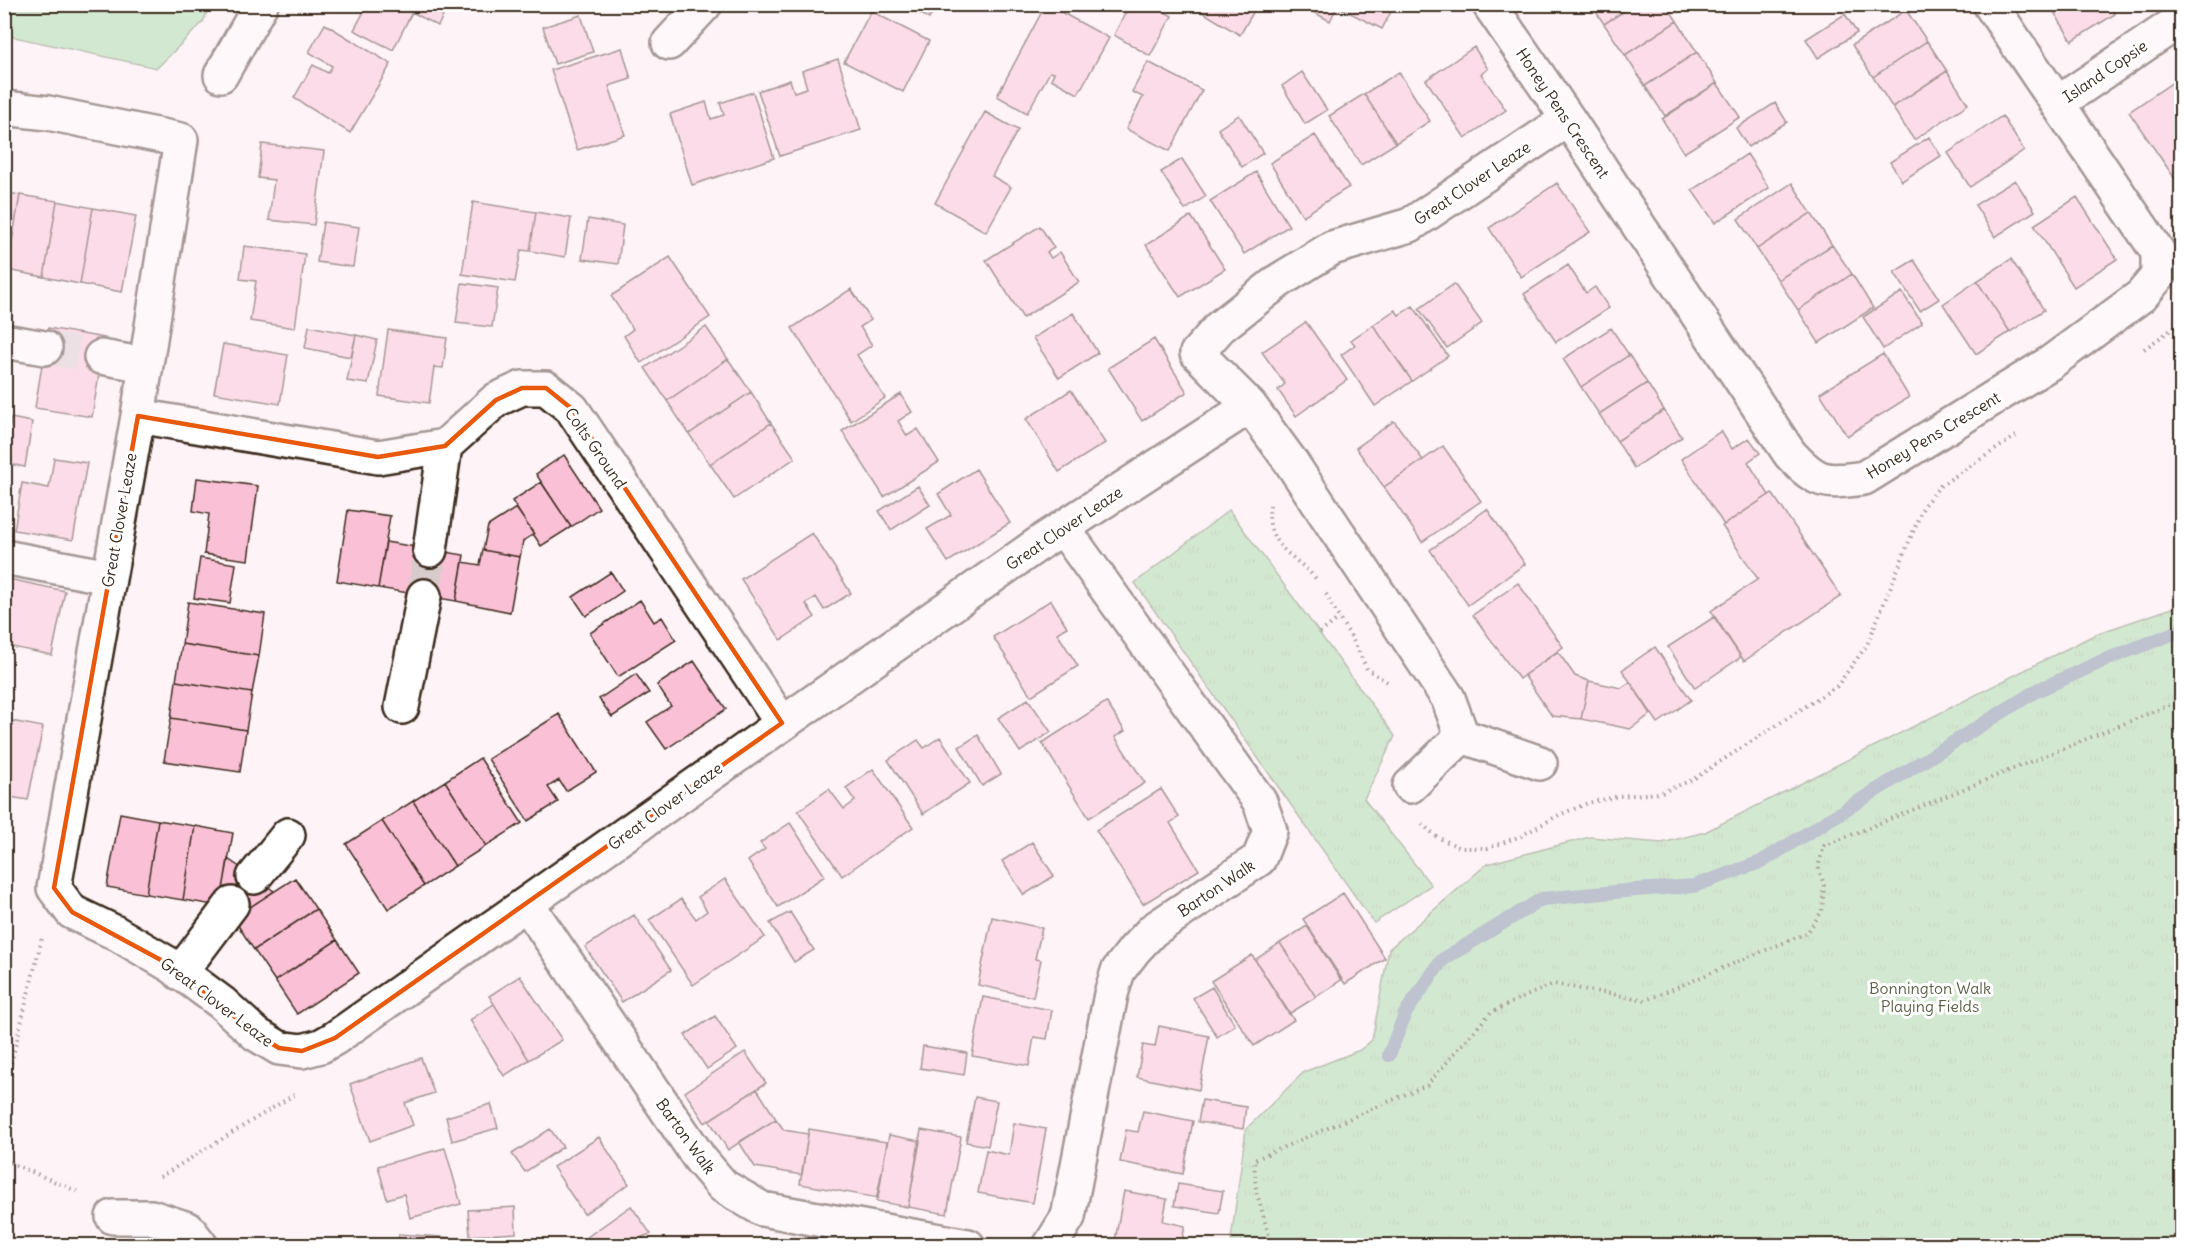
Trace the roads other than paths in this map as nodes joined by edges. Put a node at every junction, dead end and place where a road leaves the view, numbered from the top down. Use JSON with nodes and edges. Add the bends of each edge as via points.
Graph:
{"nodes":[{"id":1,"x":261,"y":4,"type":"edge"},
{"id":2,"x":705,"y":4,"type":"edge"},
{"id":3,"x":1489,"y":4,"type":"edge"},
{"id":4,"x":1990,"y":4,"type":"edge"},
{"id":5,"x":2181,"y":19,"type":"edge"},
{"id":6,"x":669,"y":43,"type":"dead end"},
{"id":7,"x":220,"y":75,"type":"dead end"},
{"id":8,"x":2058,"y":103,"type":"junction"},
{"id":9,"x":4,"y":108,"type":"edge"},
{"id":10,"x":1568,"y":118,"type":"junction"},
{"id":11,"x":4,"y":341,"type":"edge"},
{"id":12,"x":45,"y":348,"type":"tunnel mouth"},
{"id":13,"x":101,"y":357,"type":"tunnel mouth"},
{"id":14,"x":146,"y":365,"type":"junction"},
{"id":15,"x":1250,"y":406,"type":"junction"},
{"id":16,"x":138,"y":416,"type":"junction"},
{"id":17,"x":445,"y":446,"type":"junction"},
{"id":18,"x":1063,"y":528,"type":"junction"},
{"id":19,"x":430,"y":550,"type":"tunnel mouth"},
{"id":20,"x":4,"y":557,"type":"edge"},
{"id":21,"x":109,"y":577,"type":"junction"},
{"id":22,"x":424,"y":596,"type":"tunnel mouth"},
{"id":23,"x":402,"y":708,"type":"dead end"},
{"id":24,"x":782,"y":723,"type":"junction"},
{"id":25,"x":1462,"y":736,"type":"junction"},
{"id":26,"x":1540,"y":763,"type":"dead end"},
{"id":27,"x":1410,"y":786,"type":"dead end"},
{"id":28,"x":288,"y":836,"type":"dead end"},
{"id":29,"x":254,"y":877,"type":"dead end"},
{"id":30,"x":232,"y":904,"type":"dead end"},
{"id":31,"x":527,"y":904,"type":"junction"},
{"id":32,"x":180,"y":973,"type":"junction"},
{"id":33,"x":113,"y":1217,"type":"road end"},
{"id":34,"x":201,"y":1245,"type":"edge"},
{"id":35,"x":968,"y":1245,"type":"edge"},
{"id":36,"x":1050,"y":1245,"type":"edge"}],
"edges":[{"from":1,"to":7,"type":"street"},
{"from":2,"to":6,"type":"street"},
{"from":3,"to":10,"type":"street","name":"Honey Pens Crescent"},
{"from":4,"to":8,"type":"street","name":"Honey Pens Crescent"},
{"from":5,"to":8,"type":"street","name":"Island Copsie"},
{"from":8,"to":10,"type":"street","name":"Honey Pens Crescent","via":[[2158,252],[2158,276],[2141,296],[2050,363],[1864,478],[1832,482],[1807,473],[1790,454]]},
{"from":9,"to":14,"type":"street","name":"Great Clover Leaze","via":[[181,140]]},
{"from":10,"to":15,"type":"street","name":"Great Clover Leaze","via":[[1410,225],[1332,248],[1280,280],[1220,327],[1197,353]]},
{"from":11,"to":12,"type":"street"},
{"from":13,"to":14,"type":"street"},
{"from":14,"to":16,"type":"street","name":"Great Clover Leaze"},
{"from":15,"to":18,"type":"street","name":"Great Clover Leaze"},
{"from":15,"to":25,"type":"street","name":"Great Clover Leaze","via":[[1448,698]]},
{"from":16,"to":17,"type":"street","via":[[378,458]]},
{"from":16,"to":21,"type":"street","name":"Great Clover Leaze"},
{"from":17,"to":19,"type":"street"},
{"from":17,"to":24,"type":"street","name":"Colts Ground","via":[[496,400],[522,387],[546,388],[572,409]]},
{"from":18,"to":24,"type":"street","name":"Great Clover Leaze"},
{"from":18,"to":36,"type":"street","name":"Barton Walk","via":[[1260,802],[1270,831],[1259,859],[1153,930],[1118,972],[1068,1217]]},
{"from":20,"to":21,"type":"street"},
{"from":21,"to":32,"type":"street","name":"Great Clover Leaze","via":[[54,888],[72,912],[116,933]]},
{"from":22,"to":23,"type":"street"},
{"from":24,"to":31,"type":"street","name":"Great Clover Leaze"},
{"from":25,"to":26,"type":"street"},
{"from":25,"to":27,"type":"street"},
{"from":28,"to":29,"type":"street"},
{"from":30,"to":32,"type":"street"},
{"from":31,"to":32,"type":"street","name":"Great Clover Leaze","via":[[335,1038],[302,1051],[279,1048],[256,1034]]},
{"from":31,"to":35,"type":"street","name":"Barton Walk","via":[[700,1159],[723,1186],[762,1209]]},
{"from":33,"to":34,"type":"street","via":[[151,1217],[188,1229]]}]}
